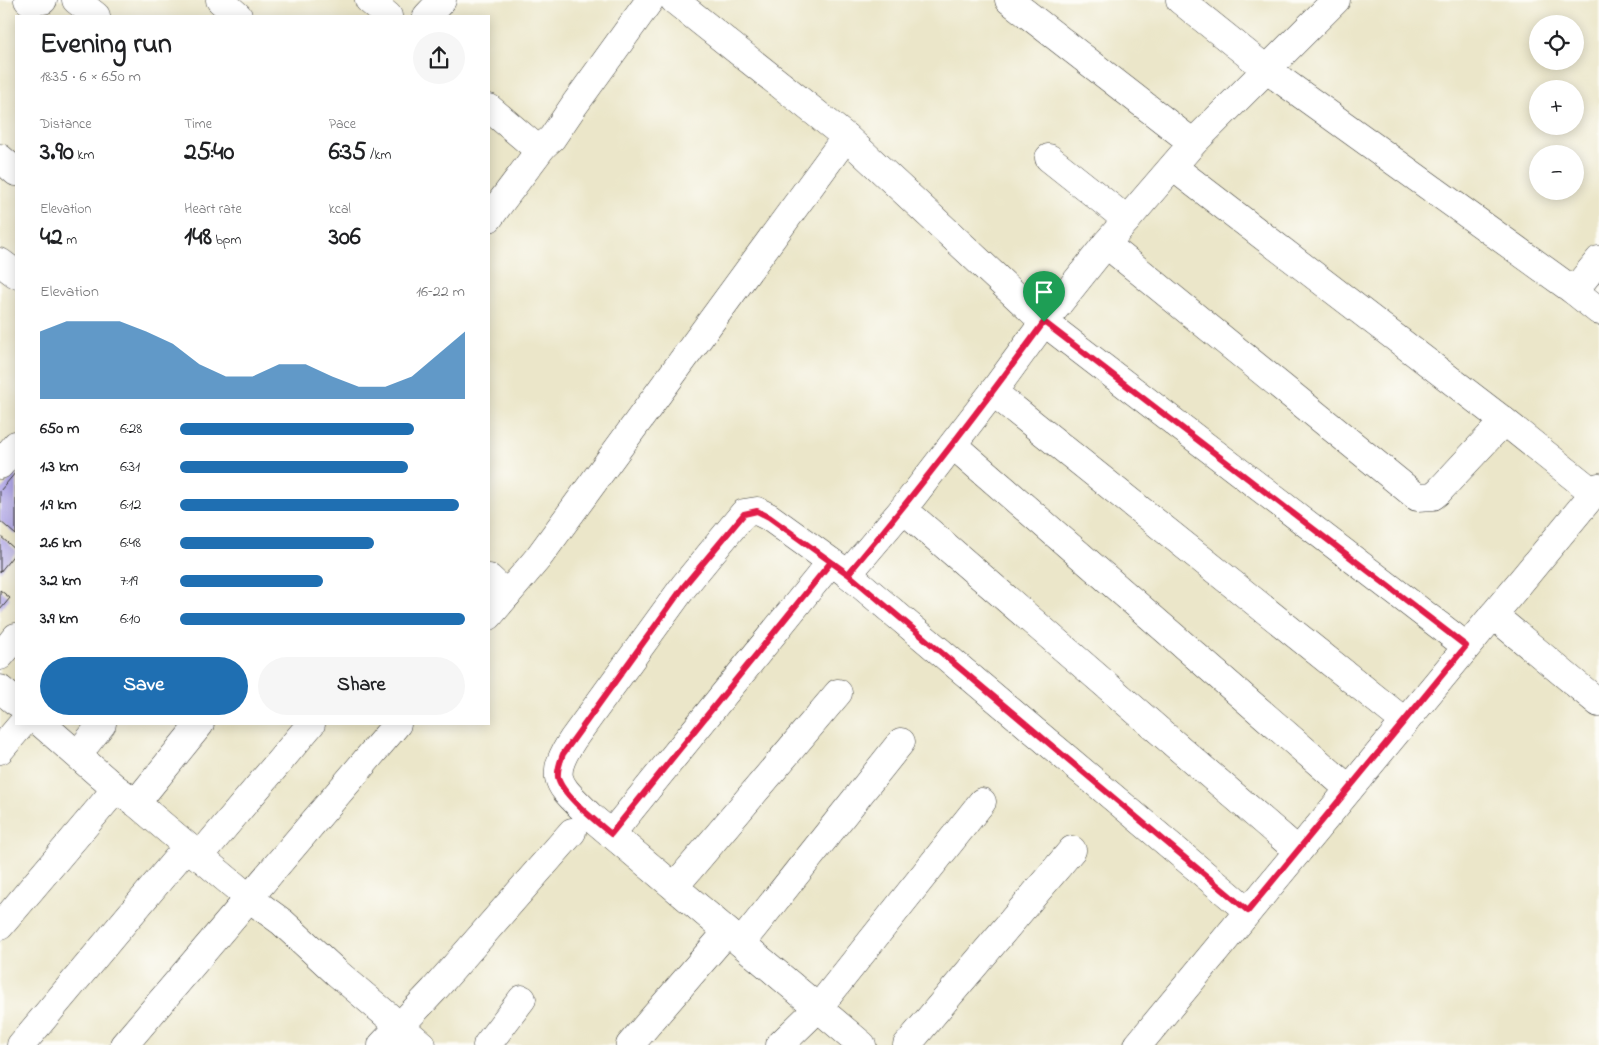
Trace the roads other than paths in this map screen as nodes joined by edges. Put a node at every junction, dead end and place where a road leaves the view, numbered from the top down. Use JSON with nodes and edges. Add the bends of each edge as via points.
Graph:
{"nodes":[{"id":1,"x":28,"y":0,"type":"edge"},
{"id":2,"x":43,"y":0,"type":"edge"},
{"id":3,"x":76,"y":0,"type":"edge"},
{"id":4,"x":220,"y":0,"type":"edge"},
{"id":5,"x":442,"y":0,"type":"edge"},
{"id":6,"x":650,"y":0,"type":"edge"},
{"id":7,"x":674,"y":0,"type":"edge"},
{"id":8,"x":1009,"y":0,"type":"edge"},
{"id":9,"x":1180,"y":0,"type":"edge"},
{"id":10,"x":1336,"y":0,"type":"edge"},
{"id":11,"x":95,"y":15,"type":"edge"},
{"id":12,"x":237,"y":15,"type":"edge"},
{"id":13,"x":428,"y":15,"type":"edge"},
{"id":14,"x":1266,"y":69,"type":"junction"},
{"id":15,"x":490,"y":109,"type":"edge"},
{"id":16,"x":846,"y":137,"type":"junction"},
{"id":17,"x":1193,"y":143,"type":"junction"},
{"id":18,"x":543,"y":146,"type":"junction"},
{"id":19,"x":0,"y":158,"type":"edge"},
{"id":20,"x":1049,"y":158,"type":"dead end"},
{"id":21,"x":1173,"y":167,"type":"junction"},
{"id":22,"x":15,"y":171,"type":"edge"},
{"id":23,"x":490,"y":217,"type":"edge"},
{"id":24,"x":1127,"y":220,"type":"junction"},
{"id":25,"x":1106,"y":244,"type":"junction"},
{"id":26,"x":1599,"y":260,"type":"edge"},
{"id":27,"x":0,"y":262,"type":"edge"},
{"id":28,"x":15,"y":273,"type":"edge"},
{"id":29,"x":1574,"y":291,"type":"junction"},
{"id":30,"x":1599,"y":311,"type":"edge"},
{"id":31,"x":1044,"y":322,"type":"junction"},
{"id":32,"x":993,"y":392,"type":"junction"},
{"id":33,"x":1504,"y":420,"type":"junction"},
{"id":34,"x":953,"y":445,"type":"junction"},
{"id":35,"x":15,"y":446,"type":"edge"},
{"id":36,"x":0,"y":466,"type":"edge"},
{"id":37,"x":1597,"y":490,"type":"edge"},
{"id":38,"x":903,"y":509,"type":"junction"},
{"id":39,"x":839,"y":568,"type":"junction"},
{"id":40,"x":498,"y":587,"type":"edge"},
{"id":41,"x":490,"y":613,"type":"edge"},
{"id":42,"x":1493,"y":615,"type":"junction"},
{"id":43,"x":15,"y":638,"type":"edge"},
{"id":44,"x":1466,"y":646,"type":"junction"},
{"id":45,"x":0,"y":656,"type":"edge"},
{"id":46,"x":0,"y":689,"type":"edge"},
{"id":47,"x":838,"y":693,"type":"dead end"},
{"id":48,"x":15,"y":701,"type":"edge"},
{"id":49,"x":1599,"y":703,"type":"edge"},
{"id":50,"x":1405,"y":722,"type":"junction"},
{"id":51,"x":21,"y":725,"type":"edge"},
{"id":52,"x":43,"y":725,"type":"edge"},
{"id":53,"x":101,"y":725,"type":"edge"},
{"id":54,"x":199,"y":725,"type":"edge"},
{"id":55,"x":310,"y":725,"type":"edge"},
{"id":56,"x":396,"y":725,"type":"edge"},
{"id":57,"x":901,"y":742,"type":"dead end"},
{"id":58,"x":0,"y":750,"type":"edge"},
{"id":59,"x":78,"y":754,"type":"junction"},
{"id":60,"x":1349,"y":789,"type":"junction"},
{"id":61,"x":126,"y":796,"type":"junction"},
{"id":62,"x":982,"y":802,"type":"dead end"},
{"id":63,"x":572,"y":832,"type":"dead end"},
{"id":64,"x":611,"y":834,"type":"junction"},
{"id":65,"x":1072,"y":850,"type":"dead end"},
{"id":66,"x":1298,"y":851,"type":"junction"},
{"id":67,"x":193,"y":852,"type":"junction"},
{"id":68,"x":675,"y":886,"type":"junction"},
{"id":69,"x":249,"y":898,"type":"junction"},
{"id":70,"x":1248,"y":911,"type":"junction"},
{"id":71,"x":0,"y":926,"type":"edge"},
{"id":72,"x":734,"y":938,"type":"junction"},
{"id":73,"x":522,"y":1000,"type":"dead end"},
{"id":74,"x":818,"y":1008,"type":"junction"},
{"id":75,"x":390,"y":1035,"type":"edge"},
{"id":76,"x":21,"y":1045,"type":"edge"},
{"id":77,"x":124,"y":1045,"type":"edge"},
{"id":78,"x":422,"y":1045,"type":"edge"},
{"id":79,"x":487,"y":1045,"type":"edge"},
{"id":80,"x":630,"y":1045,"type":"edge"},
{"id":81,"x":780,"y":1045,"type":"edge"},
{"id":82,"x":862,"y":1045,"type":"edge"},
{"id":83,"x":907,"y":1045,"type":"edge"},
{"id":84,"x":1138,"y":1045,"type":"edge"}],
"edges":[{"from":1,"to":2,"type":"street"},
{"from":3,"to":11,"type":"street"},
{"from":4,"to":12,"type":"street"},
{"from":5,"to":13,"type":"street"},
{"from":6,"to":18,"type":"street","via":[[552,138]]},
{"from":7,"to":16,"type":"street"},
{"from":8,"to":17,"type":"street"},
{"from":9,"to":14,"type":"street"},
{"from":10,"to":14,"type":"street"},
{"from":14,"to":17,"type":"street"},
{"from":14,"to":29,"type":"street"},
{"from":15,"to":18,"type":"street","via":[[534,146]]},
{"from":16,"to":31,"type":"street"},
{"from":16,"to":40,"type":"street","via":[[538,558]]},
{"from":17,"to":21,"type":"street"},
{"from":18,"to":23,"type":"street"},
{"from":19,"to":22,"type":"street"},
{"from":20,"to":24,"type":"street"},
{"from":21,"to":24,"type":"street"},
{"from":21,"to":33,"type":"street"},
{"from":24,"to":25,"type":"street"},
{"from":25,"to":31,"type":"street"},
{"from":25,"to":33,"type":"street","via":[[1417,498],[1433,496],[1439,491]]},
{"from":26,"to":29,"type":"street"},
{"from":27,"to":28,"type":"street"},
{"from":29,"to":30,"type":"street"},
{"from":31,"to":32,"type":"street"},
{"from":31,"to":44,"type":"street"},
{"from":32,"to":34,"type":"street"},
{"from":32,"to":50,"type":"street"},
{"from":33,"to":37,"type":"street"},
{"from":34,"to":38,"type":"street"},
{"from":34,"to":60,"type":"street"},
{"from":35,"to":36,"type":"street"},
{"from":37,"to":42,"type":"street"},
{"from":38,"to":39,"type":"street"},
{"from":38,"to":66,"type":"street"},
{"from":39,"to":64,"type":"street"},
{"from":39,"to":64,"type":"street","via":[[769,517],[757,511],[744,514],[690,579],[563,754],[558,776],[561,787]]},
{"from":39,"to":70,"type":"street"},
{"from":40,"to":41,"type":"street"},
{"from":42,"to":44,"type":"street"},
{"from":42,"to":49,"type":"street"},
{"from":43,"to":45,"type":"street"},
{"from":44,"to":50,"type":"street"},
{"from":46,"to":48,"type":"street"},
{"from":47,"to":68,"type":"street"},
{"from":50,"to":60,"type":"street"},
{"from":51,"to":58,"type":"street"},
{"from":52,"to":59,"type":"street"},
{"from":53,"to":59,"type":"street"},
{"from":54,"to":61,"type":"street"},
{"from":55,"to":67,"type":"street"},
{"from":56,"to":69,"type":"street"},
{"from":57,"to":72,"type":"street"},
{"from":59,"to":61,"type":"street"},
{"from":60,"to":66,"type":"street"},
{"from":61,"to":67,"type":"street"},
{"from":61,"to":71,"type":"street"},
{"from":62,"to":74,"type":"street"},
{"from":63,"to":75,"type":"street","via":[[434,990]]},
{"from":64,"to":68,"type":"street"},
{"from":65,"to":83,"type":"street"},
{"from":66,"to":70,"type":"street"},
{"from":67,"to":69,"type":"street"},
{"from":67,"to":76,"type":"street"},
{"from":68,"to":72,"type":"street"},
{"from":69,"to":75,"type":"street","via":[[282,922],[336,972]]},
{"from":69,"to":77,"type":"street"},
{"from":70,"to":84,"type":"street"},
{"from":72,"to":74,"type":"street"},
{"from":72,"to":80,"type":"street"},
{"from":73,"to":79,"type":"street"},
{"from":74,"to":81,"type":"street"},
{"from":74,"to":82,"type":"street"},
{"from":75,"to":78,"type":"street"}]}
